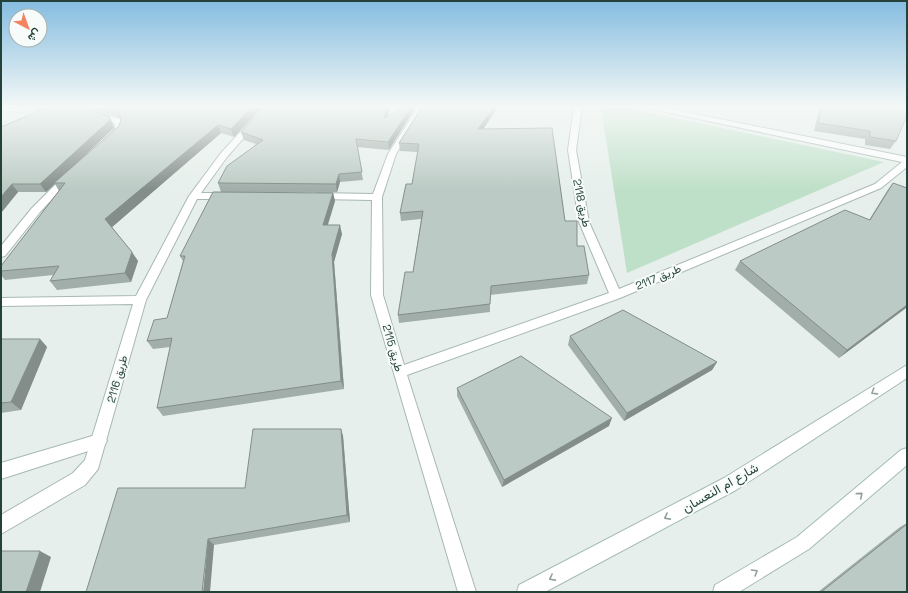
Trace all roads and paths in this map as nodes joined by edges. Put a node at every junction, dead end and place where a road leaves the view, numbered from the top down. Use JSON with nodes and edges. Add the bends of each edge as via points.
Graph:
{"nodes":[{"id":1,"x":114,"y":135,"type":"edge"},
{"id":2,"x":242,"y":135,"type":"edge"},
{"id":3,"x":404,"y":135,"type":"edge"},
{"id":4,"x":574,"y":135,"type":"edge"},
{"id":5,"x":795,"y":135,"type":"edge"},
{"id":6,"x":107,"y":142,"type":"edge"},
{"id":7,"x":907,"y":161,"type":"edge"},
{"id":8,"x":74,"y":170,"type":"edge"},
{"id":9,"x":194,"y":196,"type":"junction"},
{"id":10,"x":234,"y":196,"type":"edge"},
{"id":11,"x":306,"y":196,"type":"edge"},
{"id":12,"x":377,"y":197,"type":"junction"},
{"id":13,"x":1,"y":253,"type":"edge"},
{"id":14,"x":616,"y":295,"type":"junction"},
{"id":15,"x":140,"y":300,"type":"junction"},
{"id":16,"x":1,"y":302,"type":"edge"},
{"id":17,"x":907,"y":371,"type":"edge"},
{"id":18,"x":399,"y":372,"type":"junction"},
{"id":19,"x":99,"y":441,"type":"junction"},
{"id":20,"x":907,"y":456,"type":"edge"},
{"id":21,"x":1,"y":471,"type":"edge"},
{"id":22,"x":1,"y":525,"type":"edge"},
{"id":23,"x":468,"y":592,"type":"edge"},
{"id":24,"x":526,"y":592,"type":"edge"},
{"id":25,"x":722,"y":592,"type":"edge"}],
"edges":[{"from":1,"to":6,"type":"street"},
{"from":2,"to":9,"type":"street","name":"طريق 2116"},
{"from":3,"to":12,"type":"street","name":"طريق 2115","via":[[392,154]]},
{"from":4,"to":14,"type":"street","name":"طريق 2118","via":[[572,150],[584,222]]},
{"from":5,"to":7,"type":"street"},
{"from":7,"to":14,"type":"street","name":"طريق 2117","via":[[878,186]]},
{"from":8,"to":13,"type":"street","via":[[36,210]]},
{"from":9,"to":10,"type":"street"},
{"from":9,"to":15,"type":"street","name":"طريق 2116"},
{"from":11,"to":12,"type":"street"},
{"from":12,"to":18,"type":"street","name":"طريق 2115","via":[[377,295]]},
{"from":14,"to":18,"type":"street","name":"طريق 2117"},
{"from":15,"to":16,"type":"street"},
{"from":15,"to":19,"type":"street","name":"طريق 2116"},
{"from":17,"to":24,"type":"street","name":"شارع ام النعسان","one_way":true,"via":[[730,484]]},
{"from":18,"to":23,"type":"street","name":"طريق 2115"},
{"from":19,"to":21,"type":"street"},
{"from":19,"to":22,"type":"street","name":"طريق 2116","via":[[92,464],[79,478]]},
{"from":25,"to":20,"type":"street","one_way":true,"via":[[802,543]]}]}
